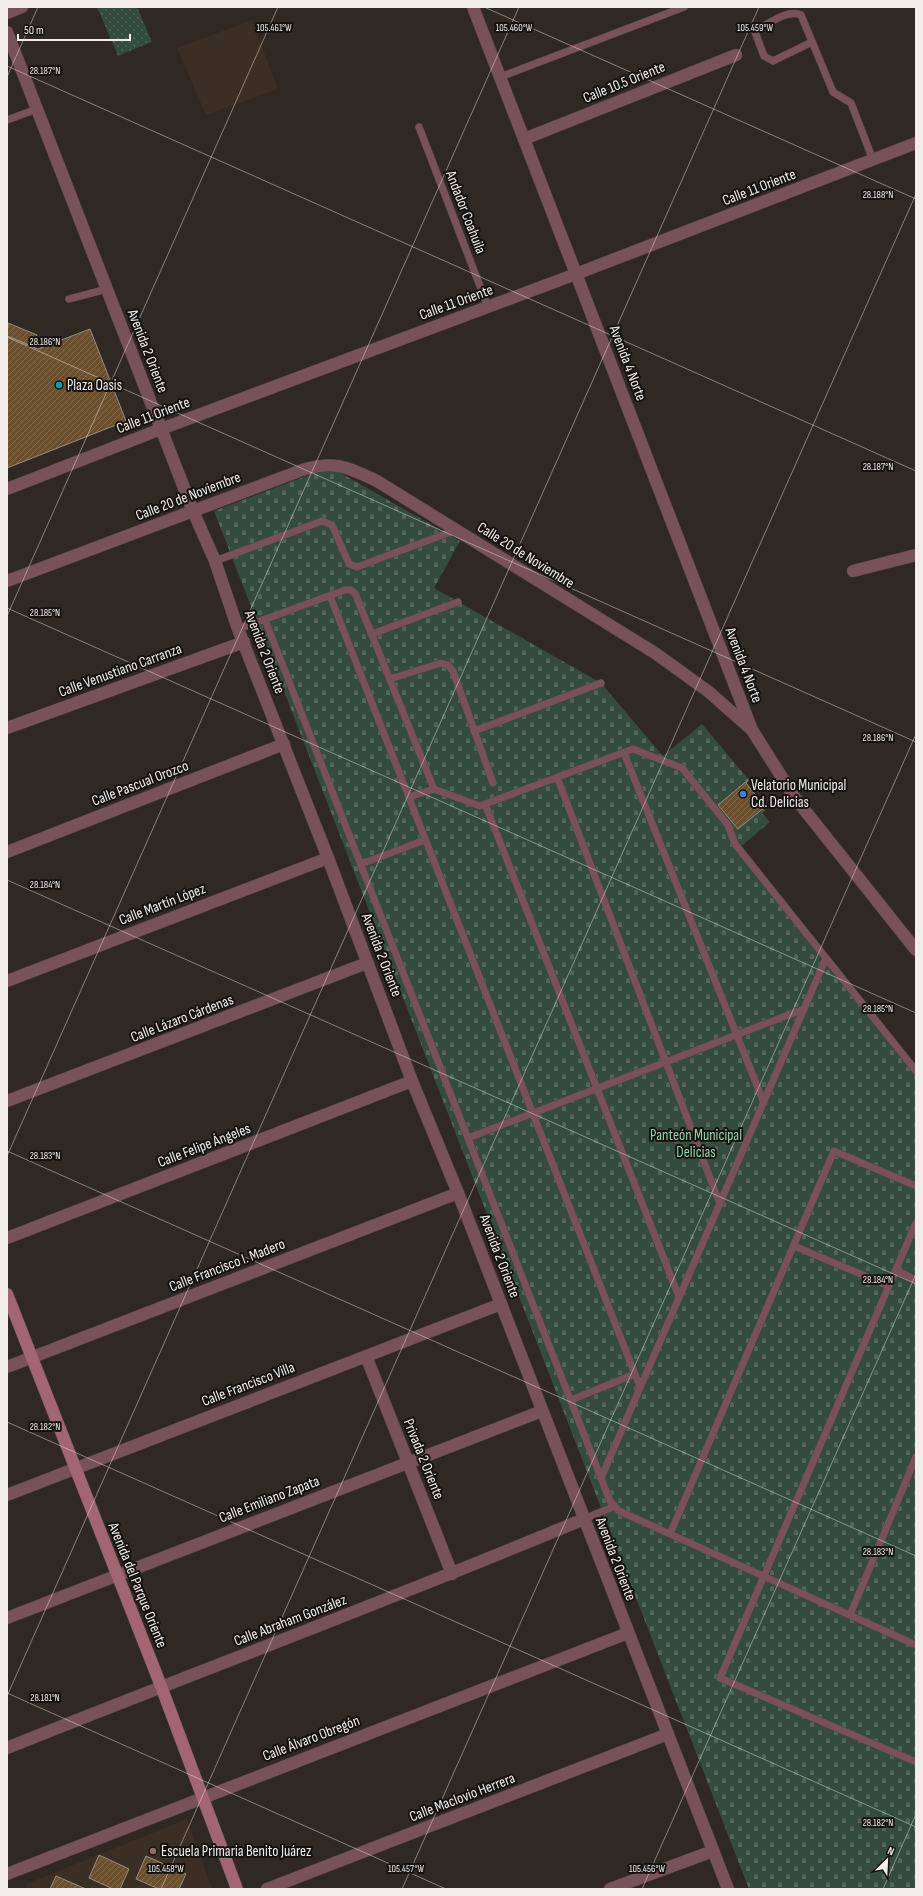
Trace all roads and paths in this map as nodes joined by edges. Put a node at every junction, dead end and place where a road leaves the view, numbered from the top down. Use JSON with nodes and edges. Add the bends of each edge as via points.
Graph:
{"nodes":[{"id":1,"x":22,"y":7,"type":"edge"},
{"id":2,"x":473,"y":7,"type":"edge"},
{"id":3,"x":684,"y":7,"type":"edge"},
{"id":4,"x":7,"y":13,"type":"edge"},
{"id":5,"x":7,"y":32,"type":"edge"},
{"id":6,"x":812,"y":42,"type":"junction"},
{"id":7,"x":736,"y":55,"type":"dead end"},
{"id":8,"x":500,"y":77,"type":"junction"},
{"id":9,"x":37,"y":109,"type":"junction"},
{"id":10,"x":7,"y":120,"type":"edge"},
{"id":11,"x":419,"y":127,"type":"dead end"},
{"id":12,"x":524,"y":139,"type":"junction"},
{"id":13,"x":916,"y":143,"type":"edge"},
{"id":14,"x":873,"y":160,"type":"junction"},
{"id":15,"x":576,"y":274,"type":"junction"},
{"id":16,"x":107,"y":289,"type":"junction"},
{"id":17,"x":69,"y":300,"type":"dead end"},
{"id":18,"x":488,"y":307,"type":"junction"},
{"id":19,"x":161,"y":429,"type":"junction"},
{"id":20,"x":7,"y":489,"type":"edge"},
{"id":21,"x":193,"y":511,"type":"junction"},
{"id":22,"x":456,"y":530,"type":"junction"},
{"id":23,"x":916,"y":556,"type":"edge"},
{"id":24,"x":215,"y":560,"type":"junction"},
{"id":25,"x":853,"y":571,"type":"dead end"},
{"id":26,"x":7,"y":581,"type":"edge"},
{"id":27,"x":330,"y":596,"type":"junction"},
{"id":28,"x":458,"y":602,"type":"dead end"},
{"id":29,"x":265,"y":620,"type":"junction"},
{"id":30,"x":238,"y":629,"type":"junction"},
{"id":31,"x":372,"y":634,"type":"junction"},
{"id":32,"x":244,"y":642,"type":"junction"},
{"id":33,"x":390,"y":679,"type":"junction"},
{"id":34,"x":601,"y":683,"type":"dead end"},
{"id":35,"x":7,"y":728,"type":"edge"},
{"id":36,"x":752,"y":730,"type":"junction"},
{"id":37,"x":474,"y":731,"type":"junction"},
{"id":38,"x":284,"y":744,"type":"junction"},
{"id":39,"x":624,"y":753,"type":"junction"},
{"id":40,"x":557,"y":778,"type":"junction"},
{"id":41,"x":493,"y":783,"type":"dead end"},
{"id":42,"x":434,"y":789,"type":"junction"},
{"id":43,"x":409,"y":797,"type":"junction"},
{"id":44,"x":485,"y":804,"type":"junction"},
{"id":45,"x":425,"y":840,"type":"junction"},
{"id":46,"x":7,"y":852,"type":"edge"},
{"id":47,"x":328,"y":858,"type":"junction"},
{"id":48,"x":361,"y":864,"type":"junction"},
{"id":49,"x":916,"y":950,"type":"edge"},
{"id":50,"x":826,"y":958,"type":"junction"},
{"id":51,"x":367,"y":963,"type":"junction"},
{"id":52,"x":7,"y":981,"type":"edge"},
{"id":53,"x":804,"y":1009,"type":"junction"},
{"id":54,"x":737,"y":1035,"type":"junction"},
{"id":55,"x":666,"y":1062,"type":"junction"},
{"id":56,"x":916,"y":1071,"type":"edge"},
{"id":57,"x":412,"y":1081,"type":"junction"},
{"id":58,"x":597,"y":1088,"type":"junction"},
{"id":59,"x":7,"y":1101,"type":"edge"},
{"id":60,"x":764,"y":1103,"type":"junction"},
{"id":61,"x":532,"y":1113,"type":"junction"},
{"id":62,"x":468,"y":1138,"type":"junction"},
{"id":63,"x":916,"y":1186,"type":"edge"},
{"id":64,"x":458,"y":1193,"type":"junction"},
{"id":65,"x":720,"y":1204,"type":"junction"},
{"id":66,"x":916,"y":1223,"type":"edge"},
{"id":67,"x":7,"y":1238,"type":"edge"},
{"id":68,"x":794,"y":1246,"type":"junction"},
{"id":69,"x":896,"y":1270,"type":"junction"},
{"id":70,"x":916,"y":1280,"type":"edge"},
{"id":71,"x":889,"y":1286,"type":"junction"},
{"id":72,"x":7,"y":1294,"type":"edge"},
{"id":73,"x":680,"y":1297,"type":"junction"},
{"id":74,"x":501,"y":1304,"type":"junction"},
{"id":75,"x":366,"y":1356,"type":"junction"},
{"id":76,"x":32,"y":1358,"type":"junction"},
{"id":77,"x":7,"y":1368,"type":"edge"},
{"id":78,"x":635,"y":1374,"type":"junction"},
{"id":79,"x":640,"y":1387,"type":"junction"},
{"id":80,"x":571,"y":1400,"type":"junction"},
{"id":81,"x":542,"y":1411,"type":"junction"},
{"id":82,"x":916,"y":1457,"type":"edge"},
{"id":83,"x":408,"y":1462,"type":"junction"},
{"id":84,"x":74,"y":1468,"type":"junction"},
{"id":85,"x":601,"y":1478,"type":"junction"},
{"id":86,"x":7,"y":1495,"type":"edge"},
{"id":87,"x":615,"y":1506,"type":"junction"},
{"id":88,"x":584,"y":1519,"type":"junction"},
{"id":89,"x":670,"y":1534,"type":"junction"},
{"id":90,"x":452,"y":1574,"type":"junction"},
{"id":91,"x":116,"y":1576,"type":"junction"},
{"id":92,"x":764,"y":1576,"type":"junction"},
{"id":93,"x":850,"y":1615,"type":"junction"},
{"id":94,"x":7,"y":1618,"type":"edge"},
{"id":95,"x":628,"y":1633,"type":"junction"},
{"id":96,"x":916,"y":1645,"type":"edge"},
{"id":97,"x":161,"y":1686,"type":"junction"},
{"id":98,"x":668,"y":1734,"type":"junction"},
{"id":99,"x":7,"y":1748,"type":"edge"},
{"id":100,"x":916,"y":1762,"type":"edge"},
{"id":101,"x":202,"y":1797,"type":"junction"},
{"id":102,"x":713,"y":1851,"type":"junction"},
{"id":103,"x":7,"y":1874,"type":"edge"},
{"id":104,"x":237,"y":1889,"type":"edge"},
{"id":105,"x":267,"y":1889,"type":"edge"},
{"id":106,"x":610,"y":1889,"type":"edge"},
{"id":107,"x":728,"y":1889,"type":"edge"}],
"edges":[{"from":1,"to":4,"type":"street"},
{"from":2,"to":8,"type":"street","name":"Avenida 4 Norte"},
{"from":3,"to":8,"type":"lane"},
{"from":5,"to":9,"type":"street","name":"Avenida 2 Oriente"},
{"from":6,"to":6,"type":"lane","via":[[801,15],[796,12],[758,28],[755,32],[764,56],[773,62]]},
{"from":6,"to":14,"type":"lane","via":[[833,92],[851,103]]},
{"from":7,"to":12,"type":"street","name":"Calle 10.5 Oriente"},
{"from":8,"to":12,"type":"street","name":"Avenida 4 Norte"},
{"from":9,"to":10,"type":"lane"},
{"from":9,"to":16,"type":"street","name":"Avenida 2 Oriente"},
{"from":11,"to":18,"type":"lane","name":"Andador Coahuila"},
{"from":12,"to":15,"type":"street","name":"Avenida 4 Norte"},
{"from":13,"to":14,"type":"street","name":"Calle 11 Oriente"},
{"from":14,"to":15,"type":"street","name":"Calle 11 Oriente"},
{"from":15,"to":18,"type":"street","name":"Calle 11 Oriente"},
{"from":15,"to":36,"type":"street","name":"Avenida 4 Norte"},
{"from":16,"to":17,"type":"lane"},
{"from":16,"to":19,"type":"street","name":"Avenida 2 Oriente"},
{"from":18,"to":19,"type":"street","name":"Calle 11 Oriente"},
{"from":19,"to":20,"type":"street","name":"Calle 11 Oriente"},
{"from":19,"to":21,"type":"street","name":"Avenida 2 Oriente"},
{"from":21,"to":22,"type":"street","name":"Calle 20 de Noviembre","via":[[302,470],[328,464],[339,465],[377,481]]},
{"from":21,"to":24,"type":"street","name":"Avenida 2 Oriente"},
{"from":21,"to":26,"type":"street","name":"Calle 20 de Noviembre"},
{"from":22,"to":24,"type":"lane","via":[[357,567],[349,564],[332,525],[322,521]]},
{"from":22,"to":36,"type":"street","name":"Calle 20 de Noviembre","via":[[660,657],[709,692]]},
{"from":23,"to":25,"type":"street"},
{"from":24,"to":30,"type":"street","name":"Avenida 2 Oriente"},
{"from":27,"to":29,"type":"lane"},
{"from":27,"to":31,"type":"lane","via":[[345,590],[355,593]]},
{"from":27,"to":43,"type":"lane"},
{"from":28,"to":31,"type":"lane"},
{"from":29,"to":30,"type":"lane"},
{"from":29,"to":48,"type":"lane"},
{"from":30,"to":32,"type":"street","name":"Avenida 2 Oriente"},
{"from":31,"to":33,"type":"lane"},
{"from":32,"to":35,"type":"street","name":"Calle Venustiano Carranza"},
{"from":32,"to":38,"type":"street","name":"Avenida 2 Oriente"},
{"from":33,"to":37,"type":"lane","via":[[441,663],[448,665],[453,671]]},
{"from":33,"to":42,"type":"lane"},
{"from":34,"to":37,"type":"lane"},
{"from":36,"to":49,"type":"street","name":"Calle 20 de Noviembre","via":[[795,798]]},
{"from":37,"to":41,"type":"lane"},
{"from":38,"to":46,"type":"street","name":"Calle Pascual Orozco"},
{"from":38,"to":47,"type":"street","name":"Avenida 2 Oriente"},
{"from":39,"to":40,"type":"lane"},
{"from":39,"to":50,"type":"lane","via":[[633,749],[682,768],[728,825],[735,844]]},
{"from":39,"to":54,"type":"lane"},
{"from":40,"to":44,"type":"lane"},
{"from":40,"to":55,"type":"lane"},
{"from":42,"to":43,"type":"lane"},
{"from":42,"to":44,"type":"lane","via":[[480,806]]},
{"from":43,"to":45,"type":"lane"},
{"from":44,"to":58,"type":"lane"},
{"from":45,"to":48,"type":"lane"},
{"from":45,"to":61,"type":"lane"},
{"from":47,"to":51,"type":"street","name":"Avenida 2 Oriente"},
{"from":47,"to":52,"type":"street","name":"Calle Martín López"},
{"from":48,"to":62,"type":"lane"},
{"from":50,"to":53,"type":"lane"},
{"from":50,"to":56,"type":"lane"},
{"from":51,"to":57,"type":"street","name":"Avenida 2 Oriente"},
{"from":51,"to":59,"type":"street","name":"Calle Lázaro Cárdenas"},
{"from":53,"to":54,"type":"lane"},
{"from":53,"to":60,"type":"lane"},
{"from":54,"to":55,"type":"lane"},
{"from":54,"to":60,"type":"lane"},
{"from":55,"to":58,"type":"lane"},
{"from":55,"to":65,"type":"lane"},
{"from":57,"to":64,"type":"street","name":"Avenida 2 Oriente"},
{"from":57,"to":67,"type":"street","name":"Calle Felipe Ángeles"},
{"from":58,"to":61,"type":"lane"},
{"from":58,"to":73,"type":"lane"},
{"from":60,"to":65,"type":"lane"},
{"from":61,"to":62,"type":"lane"},
{"from":61,"to":78,"type":"lane"},
{"from":62,"to":80,"type":"lane"},
{"from":63,"to":68,"type":"lane","via":[[834,1152]]},
{"from":64,"to":74,"type":"street","name":"Avenida 2 Oriente"},
{"from":64,"to":76,"type":"street","name":"Calle Francisco I. Madero"},
{"from":65,"to":73,"type":"lane"},
{"from":66,"to":69,"type":"lane"},
{"from":68,"to":71,"type":"lane"},
{"from":68,"to":89,"type":"lane"},
{"from":69,"to":70,"type":"lane"},
{"from":69,"to":71,"type":"lane"},
{"from":71,"to":92,"type":"lane"},
{"from":72,"to":76,"type":"main road","name":"Avenida del Parque Oriente"},
{"from":73,"to":79,"type":"lane"},
{"from":74,"to":75,"type":"street","name":"Calle Francisco Villa"},
{"from":74,"to":81,"type":"street","name":"Avenida 2 Oriente"},
{"from":75,"to":83,"type":"street","name":"Privada 2 Oriente"},
{"from":75,"to":84,"type":"street","name":"Calle Francisco Villa"},
{"from":76,"to":77,"type":"street","name":"Calle Francisco I. Madero"},
{"from":76,"to":84,"type":"main road","name":"Avenida del Parque Oriente"},
{"from":78,"to":79,"type":"lane"},
{"from":78,"to":80,"type":"lane"},
{"from":79,"to":85,"type":"lane"},
{"from":80,"to":85,"type":"lane"},
{"from":81,"to":83,"type":"street","name":"Calle Emiliano Zapata"},
{"from":81,"to":88,"type":"street","name":"Avenida 2 Oriente"},
{"from":82,"to":93,"type":"lane"},
{"from":83,"to":90,"type":"street","name":"Privada 2 Oriente"},
{"from":83,"to":91,"type":"street","name":"Calle Emiliano Zapata"},
{"from":84,"to":86,"type":"street","name":"Calle Francisco Villa"},
{"from":84,"to":91,"type":"main road","name":"Avenida del Parque Oriente"},
{"from":85,"to":87,"type":"lane","via":[[610,1501]]},
{"from":87,"to":88,"type":"lane"},
{"from":87,"to":89,"type":"lane","via":[[619,1511]]},
{"from":88,"to":90,"type":"street","name":"Calle Abraham González"},
{"from":88,"to":95,"type":"street","name":"Avenida 2 Oriente"},
{"from":89,"to":92,"type":"lane"},
{"from":90,"to":97,"type":"street","name":"Calle Abraham González"},
{"from":91,"to":94,"type":"street","name":"Calle Emiliano Zapata"},
{"from":91,"to":97,"type":"main road","name":"Avenida del Parque Oriente"},
{"from":92,"to":93,"type":"lane"},
{"from":92,"to":100,"type":"lane","via":[[720,1678]]},
{"from":93,"to":96,"type":"lane"},
{"from":95,"to":98,"type":"street","name":"Avenida 2 Oriente"},
{"from":95,"to":101,"type":"street","name":"Calle Álvaro Obregón"},
{"from":97,"to":99,"type":"street","name":"Calle Abraham González"},
{"from":97,"to":101,"type":"main road","name":"Avenida del Parque Oriente"},
{"from":98,"to":102,"type":"street","name":"Avenida 2 Oriente"},
{"from":98,"to":105,"type":"street","name":"Calle Maclovio Herrera"},
{"from":101,"to":103,"type":"street","name":"Calle Álvaro Obregón"},
{"from":101,"to":104,"type":"main road","name":"Avenida del Parque Oriente"},
{"from":102,"to":106,"type":"street"},
{"from":102,"to":107,"type":"street","name":"Avenida 2 Oriente"}]}
